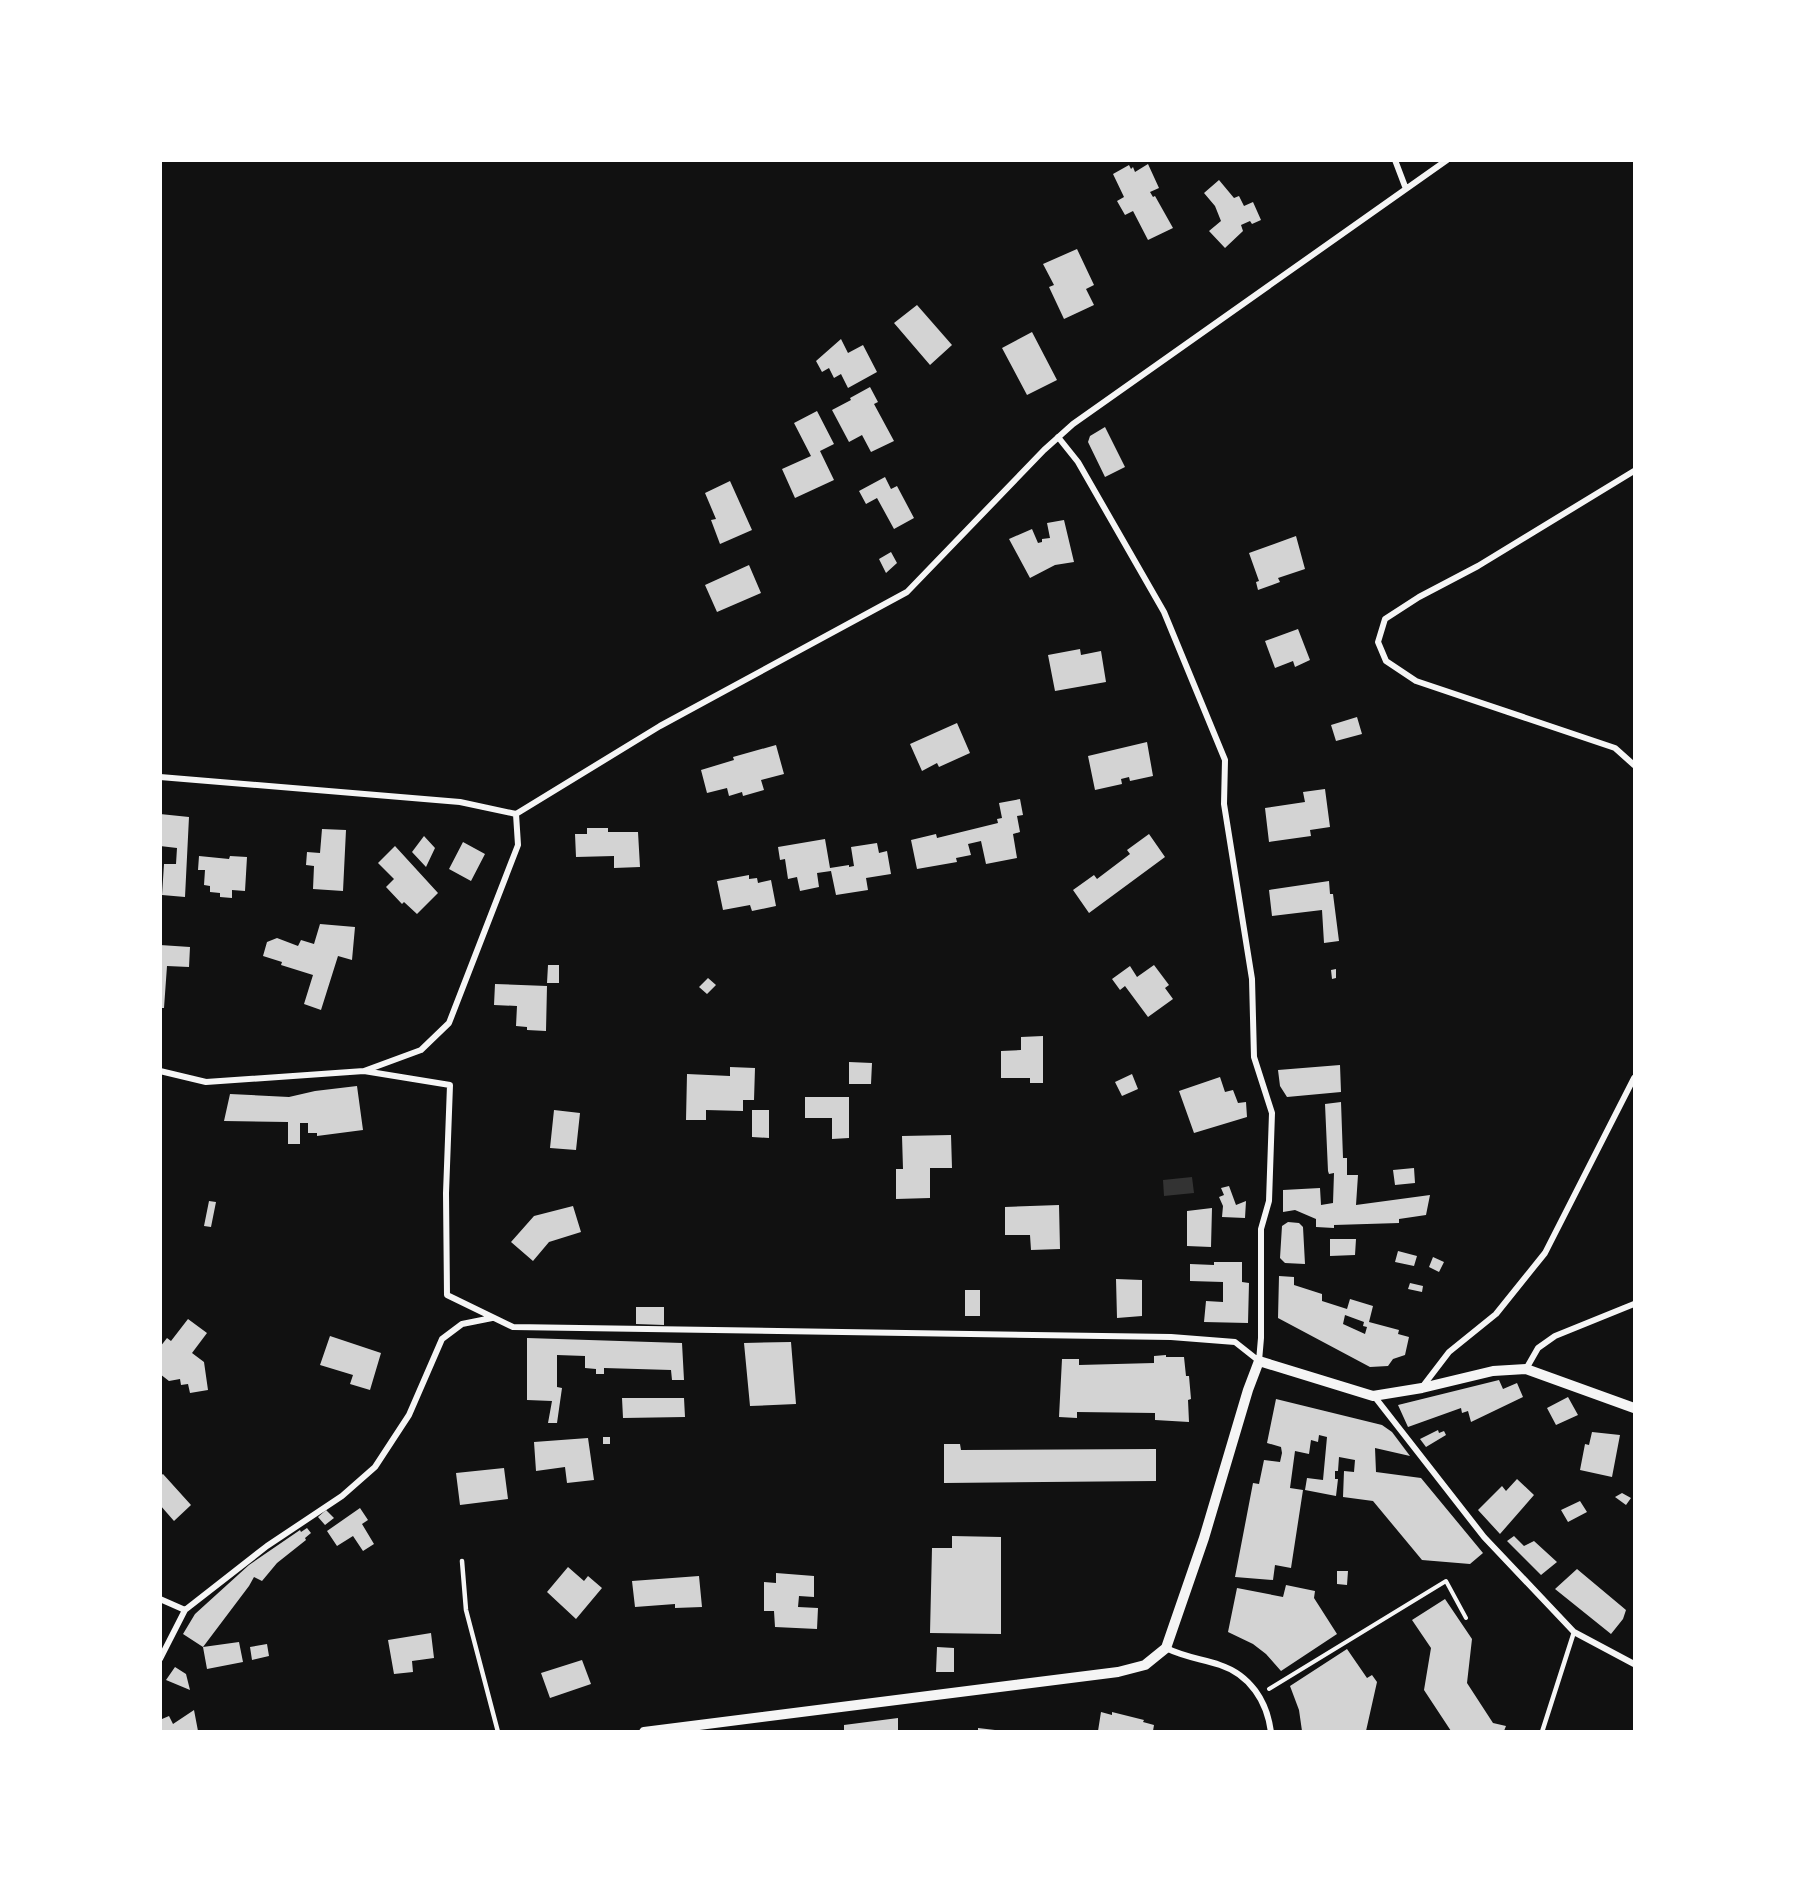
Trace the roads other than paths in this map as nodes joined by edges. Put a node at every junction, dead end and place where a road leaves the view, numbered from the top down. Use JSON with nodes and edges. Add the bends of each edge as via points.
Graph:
{"nodes":[{"id":1,"x":1395,"y":160,"type":"edge"},
{"id":2,"x":1447,"y":160,"type":"edge"},
{"id":3,"x":1406,"y":189,"type":"junction"},
{"id":4,"x":1058,"y":437,"type":"junction"},
{"id":5,"x":1635,"y":471,"type":"edge"},
{"id":6,"x":1635,"y":765,"type":"edge"},
{"id":7,"x":160,"y":777,"type":"edge"},
{"id":8,"x":516,"y":814,"type":"junction"},
{"id":9,"x":160,"y":1071,"type":"edge"},
{"id":10,"x":363,"y":1071,"type":"junction"},
{"id":11,"x":1635,"y":1078,"type":"edge"},
{"id":12,"x":1635,"y":1304,"type":"edge"},
{"id":13,"x":492,"y":1318,"type":"junction"},
{"id":14,"x":1259,"y":1361,"type":"junction"},
{"id":15,"x":1526,"y":1369,"type":"junction"},
{"id":16,"x":1422,"y":1388,"type":"junction"},
{"id":17,"x":1373,"y":1396,"type":"junction"},
{"id":18,"x":1635,"y":1408,"type":"edge"},
{"id":19,"x":462,"y":1561,"type":"dead end"},
{"id":20,"x":160,"y":1599,"type":"edge"},
{"id":21,"x":185,"y":1610,"type":"junction"},
{"id":22,"x":1574,"y":1632,"type":"junction"},
{"id":23,"x":1166,"y":1648,"type":"junction"},
{"id":24,"x":160,"y":1659,"type":"edge"},
{"id":25,"x":1635,"y":1664,"type":"edge"},
{"id":26,"x":498,"y":1731,"type":"edge"},
{"id":27,"x":644,"y":1731,"type":"edge"},
{"id":28,"x":1271,"y":1731,"type":"edge"},
{"id":29,"x":1542,"y":1731,"type":"edge"}],
"edges":[{"from":1,"to":3,"type":"street"},
{"from":2,"to":3,"type":"street"},
{"from":3,"to":4,"type":"street"},
{"from":4,"to":8,"type":"street","via":[[907,592],[660,726]]},
{"from":4,"to":14,"type":"street","via":[[1078,462],[1164,612],[1225,760],[1224,804],[1252,979],[1254,1058],[1272,1113],[1269,1201],[1261,1230]]},
{"from":5,"to":6,"type":"street","via":[[1478,566],[1410,602],[1385,619],[1377,642],[1386,661],[1416,681],[1615,748]]},
{"from":7,"to":8,"type":"street","via":[[460,802]]},
{"from":8,"to":10,"type":"street","via":[[518,845],[449,1023],[421,1050]]},
{"from":9,"to":10,"type":"street","via":[[206,1082]]},
{"from":10,"to":13,"type":"street","via":[[450,1085],[447,1295]]},
{"from":11,"to":16,"type":"street","via":[[1545,1253],[1496,1314],[1449,1352]]},
{"from":12,"to":15,"type":"street","via":[[1555,1336],[1538,1348]]},
{"from":13,"to":14,"type":"street","via":[[513,1327],[1171,1337],[1235,1342]]},
{"from":13,"to":21,"type":"street","via":[[462,1324],[442,1339],[409,1415],[375,1467],[342,1496],[267,1546]]},
{"from":14,"to":17,"type":"street"},
{"from":14,"to":23,"type":"street"},
{"from":15,"to":16,"type":"street","via":[[1493,1371]]},
{"from":15,"to":18,"type":"street"},
{"from":16,"to":17,"type":"street"},
{"from":17,"to":22,"type":"street","via":[[1484,1537]]},
{"from":19,"to":26,"type":"lane","via":[[466,1610]]},
{"from":20,"to":21,"type":"street"},
{"from":21,"to":24,"type":"street"},
{"from":22,"to":25,"type":"street"},
{"from":22,"to":29,"type":"lane"},
{"from":23,"to":27,"type":"street","via":[[1145,1665],[1118,1672]]},
{"from":23,"to":28,"type":"street","via":[[1181,1656],[1221,1665],[1245,1679],[1260,1695]]}]}
